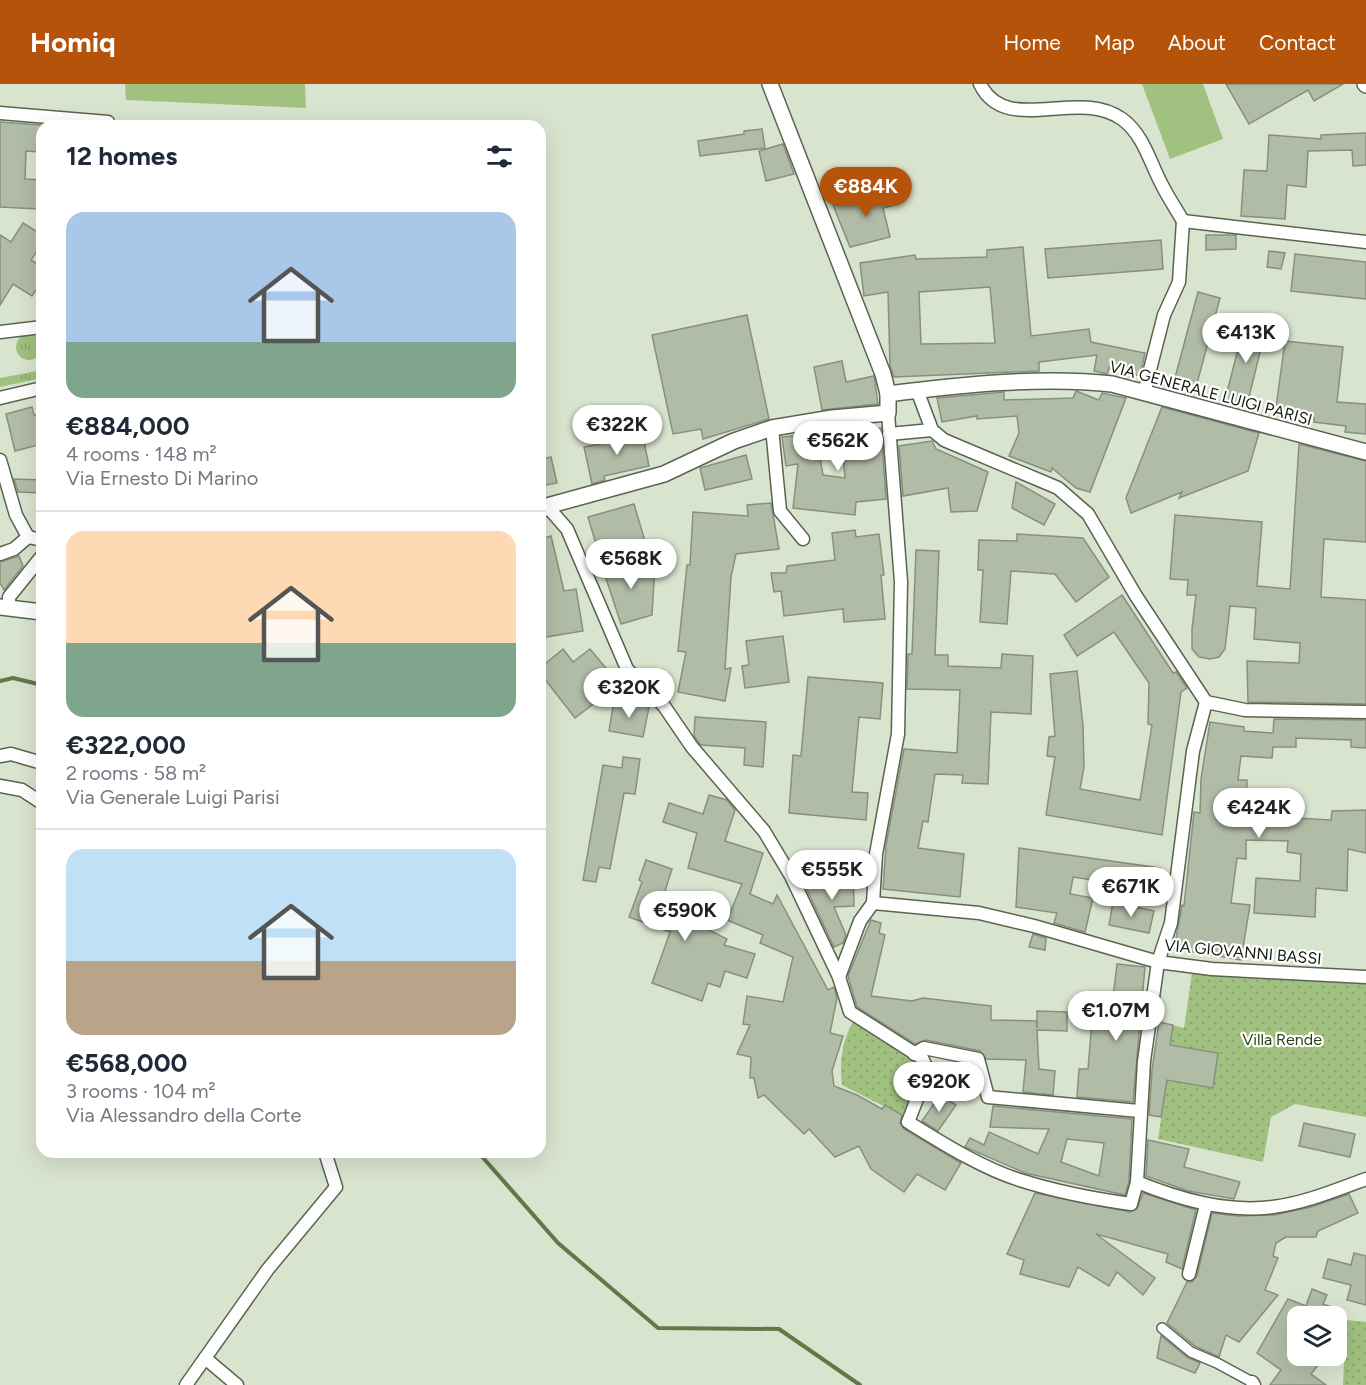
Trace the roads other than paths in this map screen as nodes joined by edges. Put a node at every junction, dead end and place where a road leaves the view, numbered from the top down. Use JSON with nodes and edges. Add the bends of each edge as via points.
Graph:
{"nodes":[{"id":1,"x":770,"y":84,"type":"edge"},
{"id":2,"x":980,"y":84,"type":"edge"},
{"id":3,"x":0,"y":113,"type":"edge"},
{"id":4,"x":84,"y":120,"type":"edge"},
{"id":5,"x":1183,"y":221,"type":"junction"},
{"id":6,"x":1366,"y":242,"type":"edge"},
{"id":7,"x":36,"y":328,"type":"edge"},
{"id":8,"x":0,"y":332,"type":"edge"},
{"id":9,"x":36,"y":389,"type":"edge"},
{"id":10,"x":917,"y":390,"type":"junction"},
{"id":11,"x":1144,"y":393,"type":"junction"},
{"id":12,"x":888,"y":394,"type":"junction"},
{"id":13,"x":0,"y":398,"type":"edge"},
{"id":14,"x":888,"y":413,"type":"junction"},
{"id":15,"x":772,"y":428,"type":"junction"},
{"id":16,"x":932,"y":430,"type":"junction"},
{"id":17,"x":889,"y":434,"type":"junction"},
{"id":18,"x":1366,"y":452,"type":"edge"},
{"id":19,"x":0,"y":460,"type":"edge"},
{"id":20,"x":546,"y":506,"type":"edge"},
{"id":21,"x":546,"y":511,"type":"edge"},
{"id":22,"x":28,"y":537,"type":"junction"},
{"id":23,"x":36,"y":539,"type":"edge"},
{"id":24,"x":803,"y":539,"type":"dead end"},
{"id":25,"x":0,"y":554,"type":"edge"},
{"id":26,"x":36,"y":563,"type":"edge"},
{"id":27,"x":5,"y":608,"type":"edge"},
{"id":28,"x":36,"y":611,"type":"edge"},
{"id":29,"x":1206,"y":702,"type":"junction"},
{"id":30,"x":1366,"y":712,"type":"edge"},
{"id":31,"x":0,"y":756,"type":"edge"},
{"id":32,"x":36,"y":761,"type":"edge"},
{"id":33,"x":0,"y":786,"type":"edge"},
{"id":34,"x":36,"y":799,"type":"edge"},
{"id":35,"x":873,"y":903,"type":"junction"},
{"id":36,"x":1158,"y":962,"type":"junction"},
{"id":37,"x":839,"y":977,"type":"junction"},
{"id":38,"x":1366,"y":977,"type":"edge"},
{"id":39,"x":914,"y":1054,"type":"junction"},
{"id":40,"x":1139,"y":1110,"type":"junction"},
{"id":41,"x":327,"y":1158,"type":"edge"},
{"id":42,"x":1366,"y":1179,"type":"edge"},
{"id":43,"x":1137,"y":1182,"type":"junction"},
{"id":44,"x":1206,"y":1204,"type":"junction"},
{"id":45,"x":1189,"y":1274,"type":"dead end"},
{"id":46,"x":1162,"y":1328,"type":"dead end"},
{"id":47,"x":205,"y":1358,"type":"junction"},
{"id":48,"x":1253,"y":1384,"type":"edge"},
{"id":49,"x":186,"y":1385,"type":"edge"},
{"id":50,"x":237,"y":1385,"type":"edge"}],
"edges":[{"from":1,"to":12,"type":"street","via":[[857,301]]},
{"from":2,"to":5,"type":"street","via":[[992,101],[1011,110],[1071,105],[1111,112],[1124,120],[1138,135]]},
{"from":3,"to":4,"type":"street"},
{"from":5,"to":6,"type":"street"},
{"from":5,"to":11,"type":"street","via":[[1179,282],[1164,315]]},
{"from":7,"to":8,"type":"street"},
{"from":9,"to":13,"type":"street"},
{"from":10,"to":11,"type":"street","name":"VIA GENERALE LUIGI PARISI","via":[[1088,381]]},
{"from":10,"to":12,"type":"street","name":"VIA GENERALE LUIGI PARISI"},
{"from":10,"to":16,"type":"street"},
{"from":11,"to":18,"type":"street","name":"VIA GENERALE LUIGI PARISI"},
{"from":12,"to":14,"type":"street"},
{"from":14,"to":15,"type":"street"},
{"from":14,"to":17,"type":"street"},
{"from":15,"to":20,"type":"street","via":[[664,474]]},
{"from":15,"to":24,"type":"street","via":[[780,511]]},
{"from":16,"to":17,"type":"street"},
{"from":16,"to":29,"type":"street","via":[[973,454],[1058,488],[1088,514]]},
{"from":17,"to":35,"type":"street","via":[[901,582],[898,734],[876,854]]},
{"from":19,"to":22,"type":"street","via":[[16,515]]},
{"from":21,"to":37,"type":"street","via":[[567,529],[627,669],[664,706],[692,747],[764,831]]},
{"from":22,"to":23,"type":"street"},
{"from":22,"to":25,"type":"street"},
{"from":26,"to":27,"type":"street","via":[[9,597]]},
{"from":27,"to":28,"type":"street"},
{"from":29,"to":30,"type":"street","via":[[1245,710]]},
{"from":29,"to":36,"type":"street","via":[[1193,752],[1171,923]]},
{"from":31,"to":32,"type":"street","via":[[11,754]]},
{"from":33,"to":34,"type":"street","via":[[22,790]]},
{"from":35,"to":36,"type":"street","name":"VIA GIOVANNI BASSI","via":[[978,913]]},
{"from":35,"to":37,"type":"street","via":[[860,921]]},
{"from":36,"to":38,"type":"street","name":"VIA GIOVANNI BASSI","via":[[1212,969]]},
{"from":36,"to":40,"type":"street"},
{"from":37,"to":39,"type":"street","via":[[850,1012]]},
{"from":39,"to":40,"type":"street","via":[[924,1048],[978,1059],[988,1097]]},
{"from":39,"to":43,"type":"street","via":[[922,1058],[928,1071],[908,1122],[926,1133],[1003,1173],[1088,1198],[1131,1204]]},
{"from":40,"to":43,"type":"street"},
{"from":41,"to":47,"type":"street","via":[[336,1187],[268,1269]]},
{"from":42,"to":44,"type":"street","via":[[1318,1197],[1272,1207]]},
{"from":43,"to":44,"type":"street"},
{"from":44,"to":45,"type":"street"},
{"from":46,"to":48,"type":"street","via":[[1191,1352]]},
{"from":47,"to":49,"type":"street"},
{"from":47,"to":50,"type":"street"}]}
